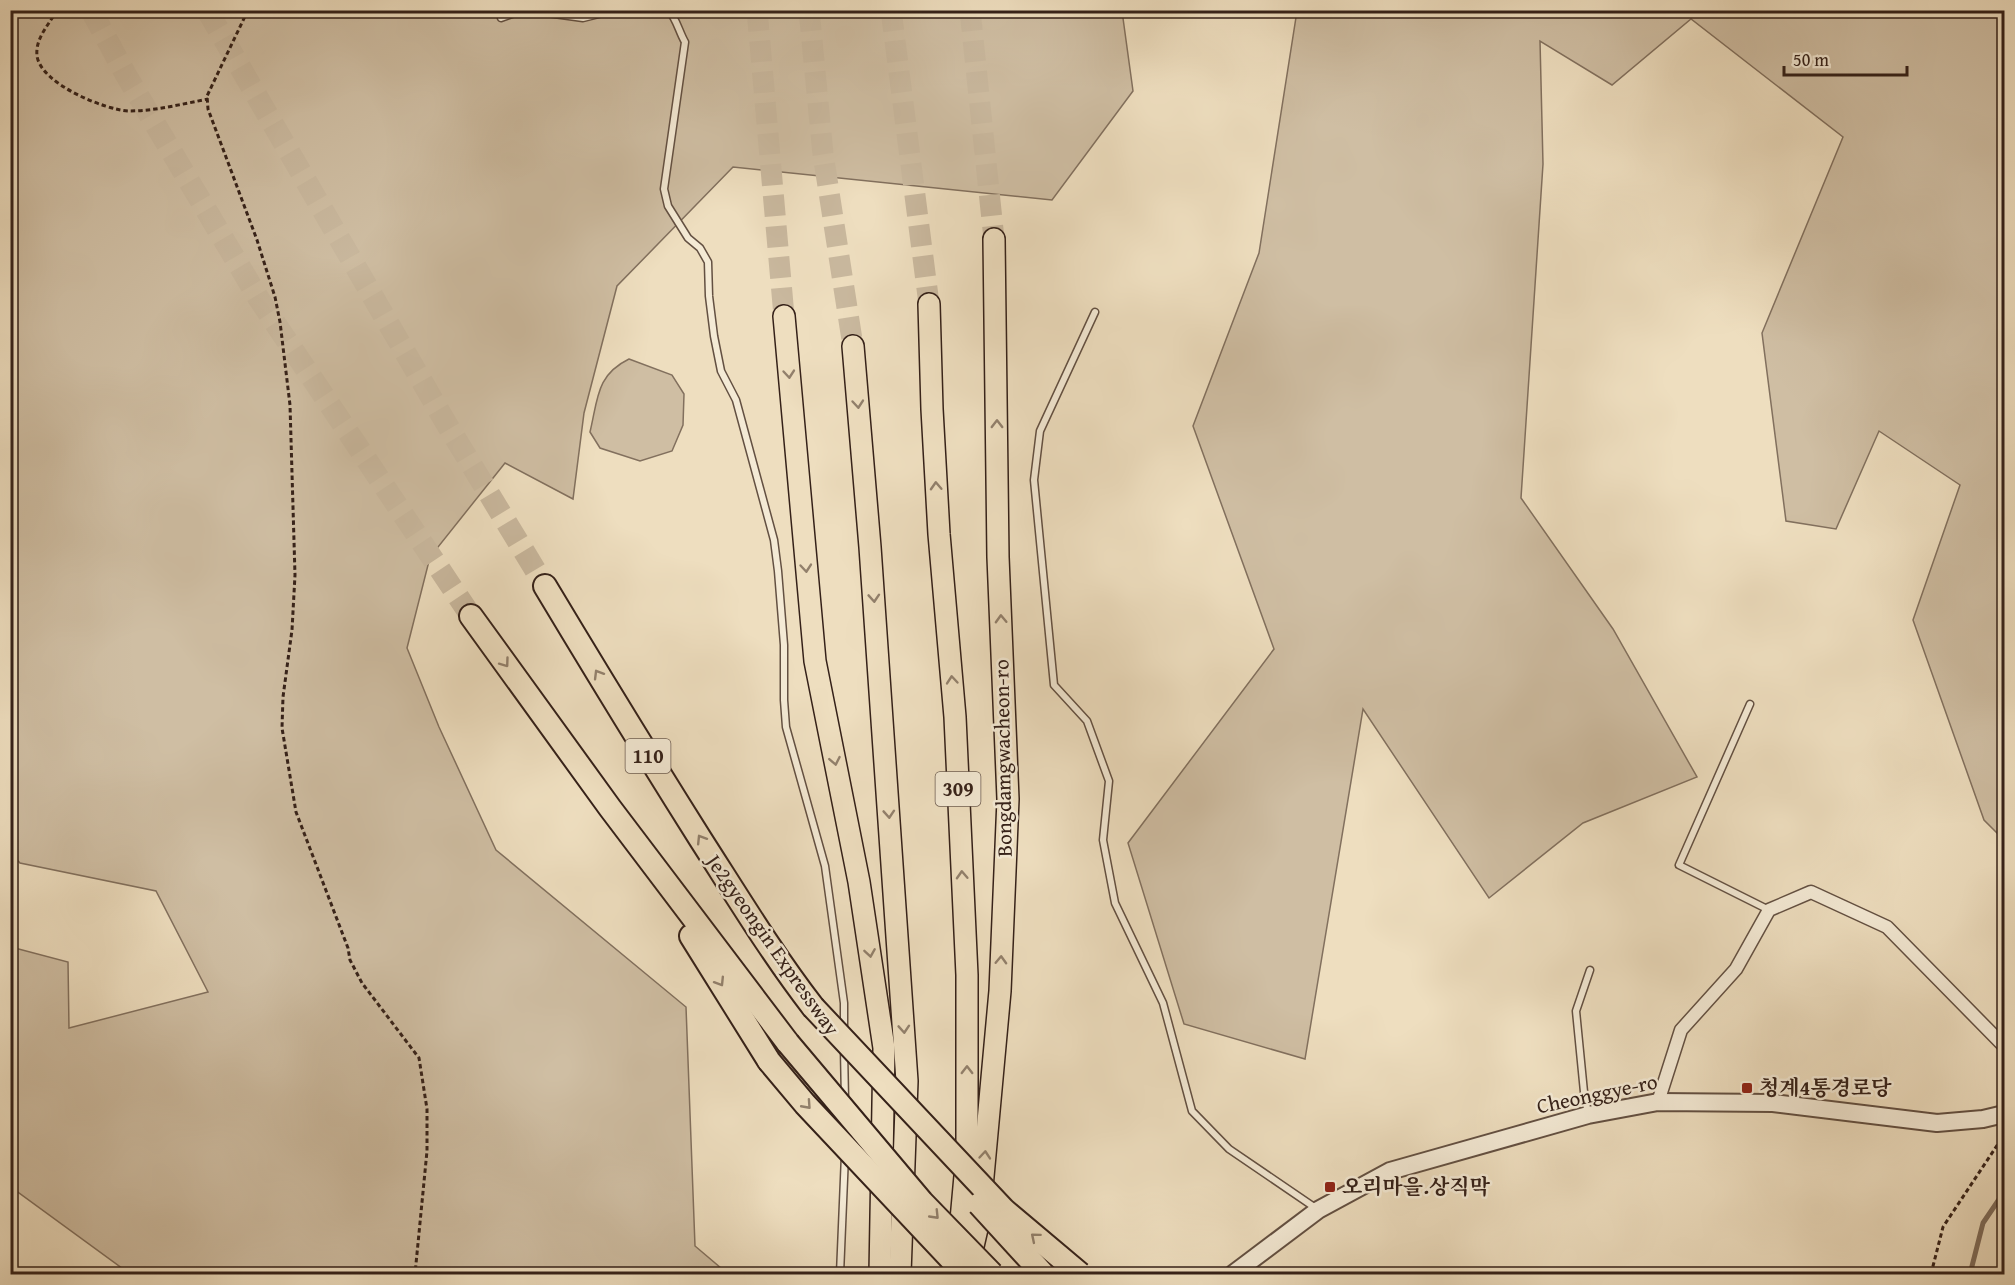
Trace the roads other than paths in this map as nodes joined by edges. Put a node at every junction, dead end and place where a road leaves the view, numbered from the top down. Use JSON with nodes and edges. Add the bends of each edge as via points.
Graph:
{"nodes":[{"id":1,"x":524,"y":10,"type":"edge"},
{"id":2,"x":615,"y":10,"type":"edge"},
{"id":3,"x":668,"y":10,"type":"edge"},
{"id":4,"x":501,"y":18,"type":"dead end"},
{"id":5,"x":994,"y":238,"type":"tunnel mouth"},
{"id":6,"x":929,"y":304,"type":"tunnel mouth"},
{"id":7,"x":1095,"y":312,"type":"dead end"},
{"id":8,"x":784,"y":316,"type":"tunnel mouth"},
{"id":9,"x":853,"y":346,"type":"tunnel mouth"},
{"id":10,"x":545,"y":586,"type":"tunnel mouth"},
{"id":11,"x":471,"y":616,"type":"tunnel mouth"},
{"id":12,"x":1750,"y":705,"type":"dead end"},
{"id":13,"x":610,"y":808,"type":"junction"},
{"id":14,"x":1769,"y":910,"type":"junction"},
{"id":15,"x":1590,"y":970,"type":"dead end"},
{"id":16,"x":813,"y":1007,"type":"junction"},
{"id":17,"x":2004,"y":1046,"type":"edge"},
{"id":18,"x":1658,"y":1102,"type":"junction"},
{"id":19,"x":2004,"y":1114,"type":"edge"},
{"id":20,"x":1588,"y":1115,"type":"junction"},
{"id":21,"x":845,"y":1117,"type":"dead end"},
{"id":22,"x":845,"y":1140,"type":"dead end"},
{"id":23,"x":1318,"y":1210,"type":"junction"},
{"id":24,"x":10,"y":1262,"type":"edge"},
{"id":25,"x":15,"y":1275,"type":"edge"},
{"id":26,"x":840,"y":1275,"type":"edge"},
{"id":27,"x":880,"y":1275,"type":"edge"},
{"id":28,"x":900,"y":1275,"type":"edge"},
{"id":29,"x":956,"y":1275,"type":"edge"},
{"id":30,"x":966,"y":1275,"type":"edge"},
{"id":31,"x":992,"y":1275,"type":"edge"},
{"id":32,"x":1043,"y":1275,"type":"edge"},
{"id":33,"x":1080,"y":1275,"type":"edge"},
{"id":34,"x":1233,"y":1275,"type":"edge"}],
"edges":[{"from":1,"to":2,"type":"lane","via":[[583,18]]},
{"from":1,"to":4,"type":"lane"},
{"from":3,"to":21,"type":"lane","via":[[685,42],[664,189],[668,206],[708,262],[709,296],[721,371],[736,400],[774,540],[784,645],[786,727],[825,866],[843,993]]},
{"from":30,"to":5,"type":"highway","name":"Bongdamgwacheon-ro","one_way":true,"via":[[979,1220],[1000,991],[1008,799],[998,557]]},
{"from":29,"to":6,"type":"highway","name":"Bongdamgwacheon-ro","number":"309","one_way":true,"via":[[967,1154],[967,975],[955,717],[932,420]]},
{"from":7,"to":23,"type":"lane","via":[[1040,431],[1034,480],[1054,685],[1086,721],[1109,781],[1103,840],[1115,903],[1163,1003],[1192,1111],[1229,1149]]},
{"from":8,"to":27,"type":"highway","one_way":true,"via":[[815,661],[859,882],[884,1048]]},
{"from":9,"to":28,"type":"highway","one_way":true,"via":[[907,1081]]},
{"from":16,"to":10,"type":"highway","name":"Je2gyeongin Expressway","number":"110","one_way":true,"via":[[754,924]]},
{"from":11,"to":13,"type":"highway","name":"Je2gyeongin Expressway","one_way":true},
{"from":12,"to":14,"type":"lane","via":[[1679,865]]},
{"from":13,"to":30,"type":"highway","one_way":true,"bridge":true,"via":[[769,1060],[805,1104]]},
{"from":13,"to":31,"type":"highway","name":"Je2gyeongin Expressway","one_way":true,"bridge":true,"via":[[788,1043],[922,1202]]},
{"from":14,"to":17,"type":"street","via":[[1811,892],[1887,927]]},
{"from":14,"to":18,"type":"street","via":[[1736,969],[1681,1030]]},
{"from":15,"to":20,"type":"lane","via":[[1576,1011]]},
{"from":16,"to":32,"type":"highway","name":"Je2gyeongin Expressway","number":"110","bridge":true,"via":[[864,1074]]},
{"from":33,"to":16,"type":"highway","one_way":true,"bridge":true,"via":[[1004,1210]]},
{"from":18,"to":19,"type":"street","name":"Cheonggye-ro","via":[[1773,1103],[1937,1123]]},
{"from":18,"to":20,"type":"street","name":"Cheonggye-ro"},
{"from":20,"to":23,"type":"street","name":"Cheonggye-ro","via":[[1390,1170]]},
{"from":22,"to":26,"type":"lane"},
{"from":23,"to":34,"type":"street","name":"Cheonggye-ro"},
{"from":24,"to":25,"type":"lane"}]}
